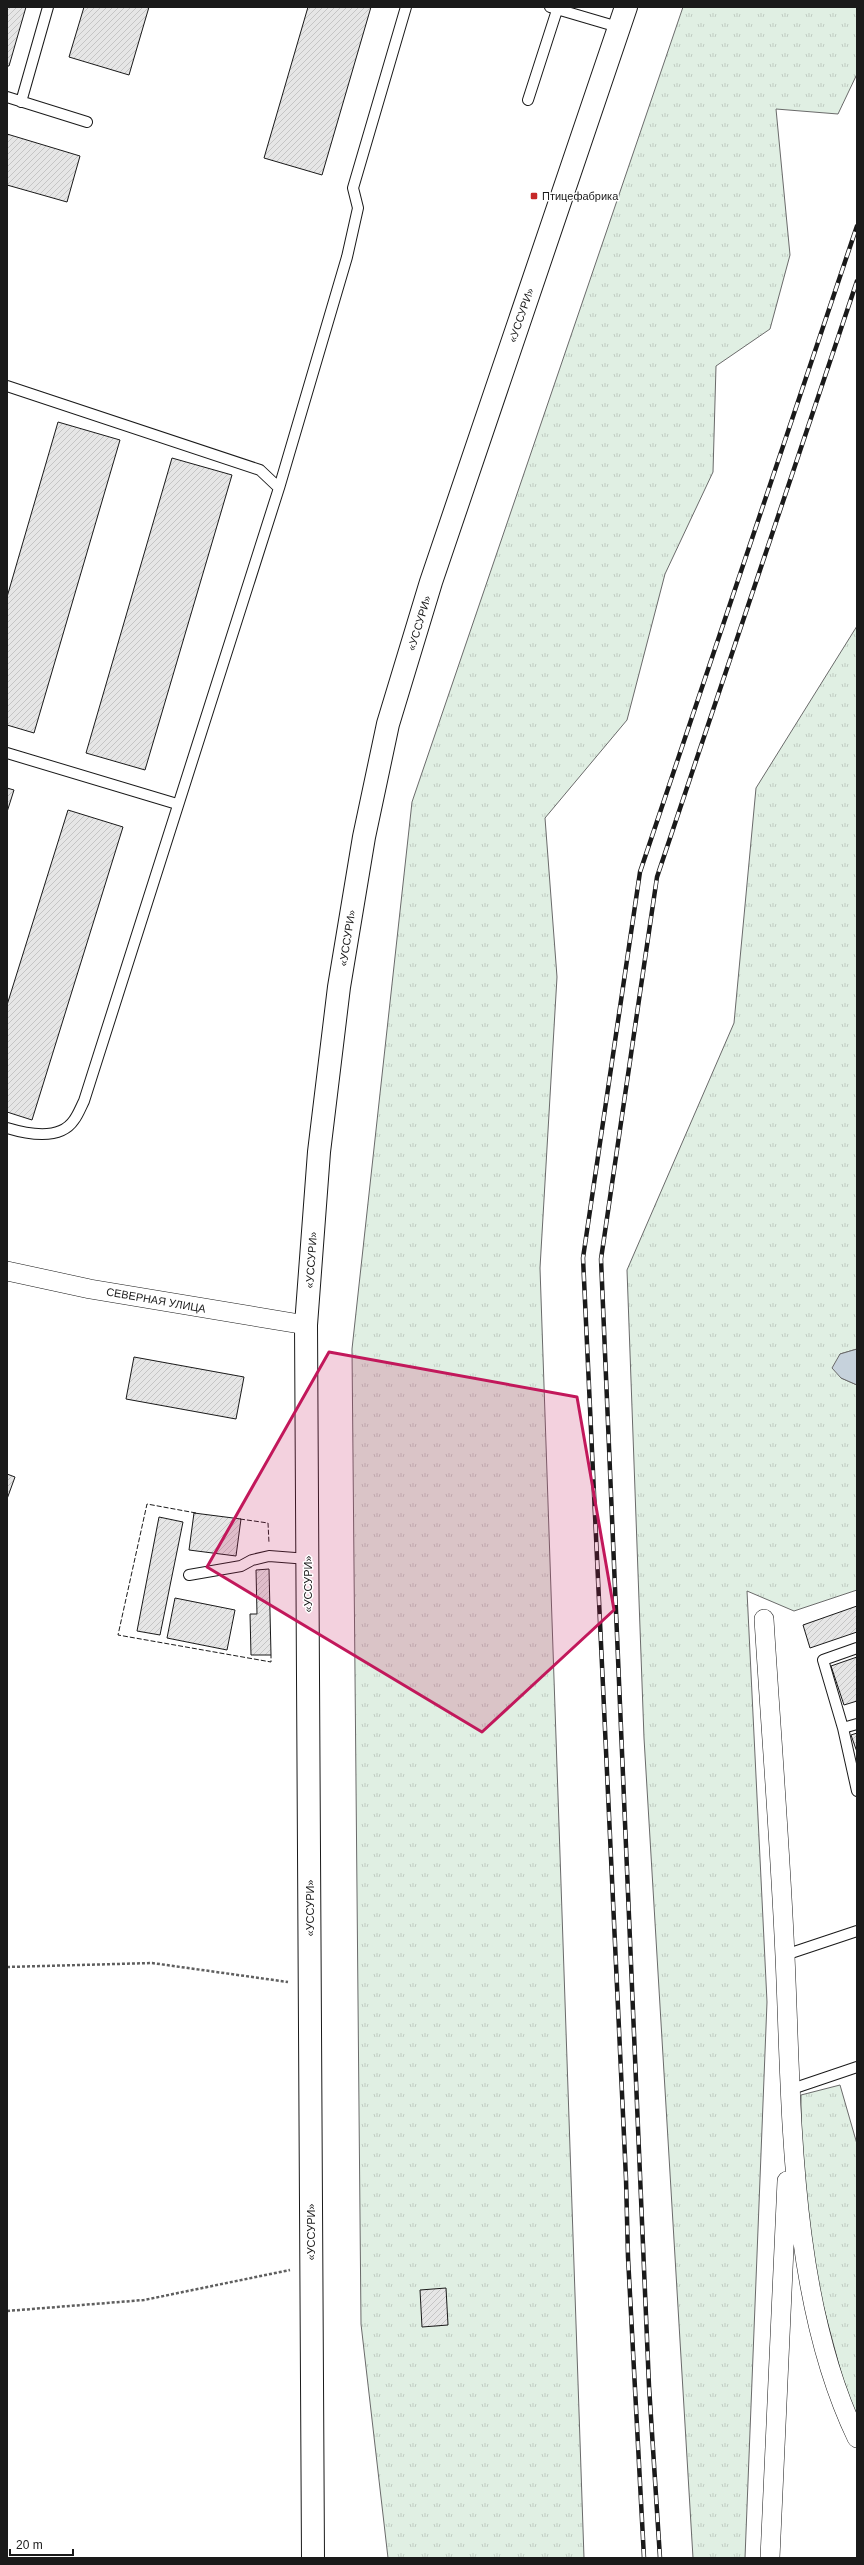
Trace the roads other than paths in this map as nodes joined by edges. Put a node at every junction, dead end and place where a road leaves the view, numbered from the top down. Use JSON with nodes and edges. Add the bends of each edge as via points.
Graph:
{"nodes":[{"id":1,"x":48,"y":7,"type":"edge"},
{"id":2,"x":406,"y":7,"type":"edge"},
{"id":3,"x":626,"y":7,"type":"edge"},
{"id":4,"x":555,"y":8,"type":"edge"},
{"id":5,"x":618,"y":27,"type":"junction"},
{"id":6,"x":7,"y":97,"type":"edge"},
{"id":7,"x":528,"y":100,"type":"dead end"},
{"id":8,"x":21,"y":102,"type":"junction"},
{"id":9,"x":87,"y":122,"type":"dead end"},
{"id":10,"x":7,"y":386,"type":"edge"},
{"id":11,"x":279,"y":488,"type":"junction"},
{"id":12,"x":7,"y":753,"type":"edge"},
{"id":13,"x":178,"y":804,"type":"junction"},
{"id":14,"x":7,"y":1128,"type":"edge"},
{"id":15,"x":7,"y":1271,"type":"edge"},
{"id":16,"x":306,"y":1325,"type":"junction"},
{"id":17,"x":308,"y":1559,"type":"junction"},
{"id":18,"x":189,"y":1575,"type":"dead end"},
{"id":19,"x":764,"y":1619,"type":"dead end"},
{"id":20,"x":857,"y":1648,"type":"edge"},
{"id":21,"x":857,"y":1724,"type":"edge"},
{"id":22,"x":843,"y":1728,"type":"junction"},
{"id":23,"x":857,"y":1791,"type":"edge"},
{"id":24,"x":857,"y":1932,"type":"edge"},
{"id":25,"x":785,"y":1955,"type":"junction"},
{"id":26,"x":857,"y":2067,"type":"edge"},
{"id":27,"x":789,"y":2090,"type":"junction"},
{"id":28,"x":857,"y":2438,"type":"edge"},
{"id":29,"x":313,"y":2558,"type":"edge"},
{"id":30,"x":770,"y":2558,"type":"edge"}],
"edges":[{"from":1,"to":8,"type":"lane"},
{"from":2,"to":11,"type":"lane","via":[[353,188],[358,208],[346,257]]},
{"from":3,"to":5,"type":"highway","name":"«УССУРИ»"},
{"from":4,"to":5,"type":"lane"},
{"from":4,"to":7,"type":"lane"},
{"from":5,"to":16,"type":"highway","name":"«УССУРИ»","via":[[431,582],[388,724],[364,837],[339,987],[319,1152]]},
{"from":6,"to":8,"type":"lane"},
{"from":8,"to":9,"type":"lane"},
{"from":10,"to":11,"type":"lane","via":[[260,470]]},
{"from":11,"to":13,"type":"lane"},
{"from":12,"to":13,"type":"lane"},
{"from":13,"to":14,"type":"lane","via":[[84,1101],[74,1122],[55,1132],[30,1135]]},
{"from":15,"to":16,"type":"street","name":"СЕВЕРНАЯ УЛИЦА","via":[[90,1289]]},
{"from":16,"to":17,"type":"highway","name":"«УССУРИ»"},
{"from":17,"to":18,"type":"lane","via":[[269,1556],[240,1566]]},
{"from":17,"to":29,"type":"highway","name":"«УССУРИ»"},
{"from":19,"to":25,"type":"street"},
{"from":20,"to":22,"type":"lane","via":[[823,1660]]},
{"from":21,"to":22,"type":"lane"},
{"from":22,"to":23,"type":"lane"},
{"from":24,"to":25,"type":"lane"},
{"from":25,"to":27,"type":"street"},
{"from":26,"to":27,"type":"lane"},
{"from":27,"to":28,"type":"street","via":[[803,2243],[818,2326],[844,2411]]},
{"from":27,"to":30,"type":"street","via":[[785,2269]]}]}
